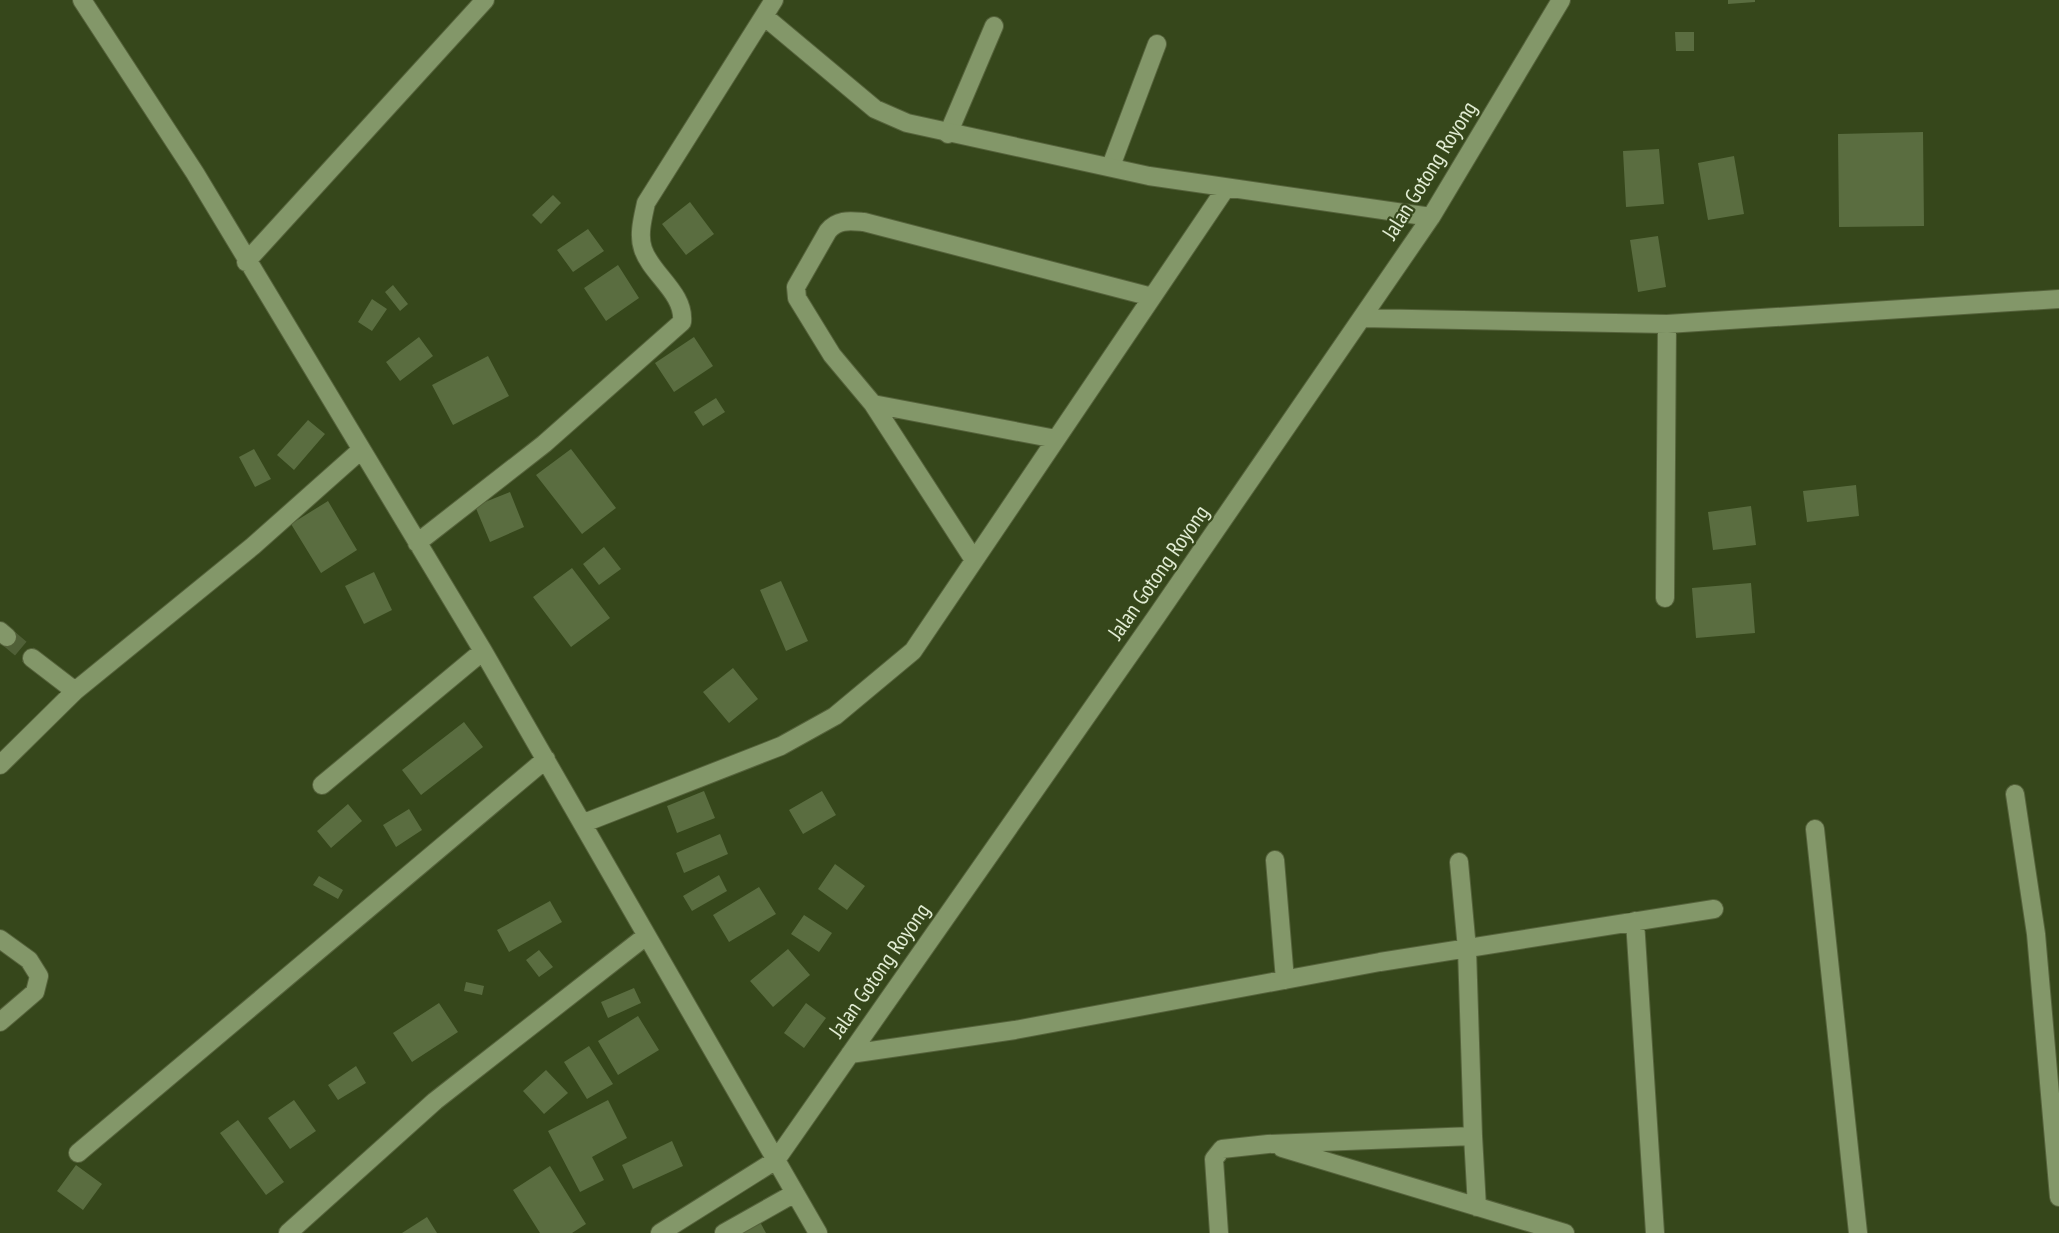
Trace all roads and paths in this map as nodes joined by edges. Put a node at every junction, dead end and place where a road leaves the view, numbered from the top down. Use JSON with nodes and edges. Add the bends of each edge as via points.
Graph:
{"nodes":[{"id":1,"x":82,"y":0,"type":"edge"},
{"id":2,"x":485,"y":0,"type":"edge"},
{"id":3,"x":774,"y":0,"type":"edge"},
{"id":4,"x":1562,"y":0,"type":"edge"},
{"id":5,"x":765,"y":17,"type":"junction"},
{"id":6,"x":994,"y":26,"type":"dead end"},
{"id":7,"x":1157,"y":44,"type":"dead end"},
{"id":8,"x":948,"y":134,"type":"junction"},
{"id":9,"x":1111,"y":166,"type":"junction"},
{"id":10,"x":1226,"y":188,"type":"junction"},
{"id":11,"x":1431,"y":217,"type":"junction"},
{"id":12,"x":246,"y":262,"type":"junction"},
{"id":13,"x":1152,"y":297,"type":"junction"},
{"id":14,"x":2059,"y":299,"type":"edge"},
{"id":15,"x":1362,"y":318,"type":"junction"},
{"id":16,"x":1667,"y":324,"type":"junction"},
{"id":17,"x":873,"y":404,"type":"junction"},
{"id":18,"x":1056,"y":439,"type":"junction"},
{"id":19,"x":361,"y":450,"type":"junction"},
{"id":20,"x":417,"y":543,"type":"junction"},
{"id":21,"x":974,"y":560,"type":"junction"},
{"id":22,"x":1665,"y":598,"type":"dead end"},
{"id":23,"x":483,"y":651,"type":"junction"},
{"id":24,"x":32,"y":658,"type":"tunnel mouth"},
{"id":25,"x":75,"y":691,"type":"junction"},
{"id":26,"x":546,"y":759,"type":"junction"},
{"id":27,"x":0,"y":765,"type":"edge"},
{"id":28,"x":322,"y":785,"type":"dead end"},
{"id":29,"x":2015,"y":794,"type":"dead end"},
{"id":30,"x":584,"y":823,"type":"junction"},
{"id":31,"x":1815,"y":829,"type":"dead end"},
{"id":32,"x":1275,"y":860,"type":"dead end"},
{"id":33,"x":1459,"y":862,"type":"dead end"},
{"id":34,"x":1714,"y":909,"type":"dead end"},
{"id":35,"x":1635,"y":921,"type":"junction"},
{"id":36,"x":646,"y":936,"type":"junction"},
{"id":37,"x":0,"y":939,"type":"edge"},
{"id":38,"x":1467,"y":949,"type":"junction"},
{"id":39,"x":1285,"y":980,"type":"junction"},
{"id":40,"x":0,"y":1022,"type":"edge"},
{"id":41,"x":849,"y":1054,"type":"junction"},
{"id":42,"x":1473,"y":1136,"type":"junction"},
{"id":43,"x":1268,"y":1144,"type":"junction"},
{"id":44,"x":78,"y":1153,"type":"dead end"},
{"id":45,"x":776,"y":1160,"type":"junction"},
{"id":46,"x":795,"y":1193,"type":"junction"},
{"id":47,"x":2059,"y":1197,"type":"edge"},
{"id":48,"x":1477,"y":1207,"type":"junction"},
{"id":49,"x":288,"y":1233,"type":"edge"},
{"id":50,"x":660,"y":1233,"type":"edge"},
{"id":51,"x":724,"y":1233,"type":"edge"},
{"id":52,"x":818,"y":1233,"type":"edge"},
{"id":53,"x":1219,"y":1233,"type":"edge"},
{"id":54,"x":1564,"y":1233,"type":"edge"},
{"id":55,"x":1655,"y":1233,"type":"edge"},
{"id":56,"x":1858,"y":1233,"type":"edge"}],
"edges":[{"from":1,"to":12,"type":"street","via":[[195,173]]},
{"from":2,"to":12,"type":"street"},
{"from":3,"to":5,"type":"street"},
{"from":4,"to":11,"type":"street","name":"Jalan Gotong Royong"},
{"from":5,"to":8,"type":"street","via":[[875,109]]},
{"from":5,"to":20,"type":"street","via":[[646,203],[641,230],[643,249],[680,306],[682,322],[543,444]]},
{"from":6,"to":8,"type":"street"},
{"from":7,"to":9,"type":"street"},
{"from":8,"to":9,"type":"street"},
{"from":9,"to":10,"type":"street"},
{"from":10,"to":11,"type":"street"},
{"from":10,"to":13,"type":"street"},
{"from":11,"to":15,"type":"street","name":"Jalan Gotong Royong"},
{"from":12,"to":19,"type":"street"},
{"from":13,"to":17,"type":"street","via":[[864,222],[838,223],[828,231],[796,292],[832,355]]},
{"from":13,"to":18,"type":"street"},
{"from":14,"to":16,"type":"street"},
{"from":15,"to":16,"type":"street"},
{"from":15,"to":41,"type":"street","name":"Jalan Gotong Royong"},
{"from":16,"to":22,"type":"street"},
{"from":17,"to":18,"type":"street"},
{"from":17,"to":21,"type":"street"},
{"from":18,"to":21,"type":"street"},
{"from":19,"to":20,"type":"street"},
{"from":19,"to":25,"type":"street","via":[[253,546]]},
{"from":20,"to":23,"type":"street"},
{"from":21,"to":30,"type":"street","via":[[912,651],[835,716],[781,746]]},
{"from":23,"to":26,"type":"street"},
{"from":23,"to":28,"type":"street"},
{"from":24,"to":25,"type":"street"},
{"from":25,"to":27,"type":"street"},
{"from":26,"to":30,"type":"street"},
{"from":26,"to":44,"type":"street"},
{"from":29,"to":47,"type":"street","via":[[2036,934]]},
{"from":30,"to":36,"type":"street"},
{"from":31,"to":56,"type":"street"},
{"from":32,"to":39,"type":"street"},
{"from":33,"to":38,"type":"street"},
{"from":34,"to":35,"type":"street"},
{"from":35,"to":38,"type":"street"},
{"from":35,"to":55,"type":"street"},
{"from":36,"to":45,"type":"street"},
{"from":36,"to":49,"type":"street","via":[[435,1101]]},
{"from":37,"to":40,"type":"street","via":[[29,960],[39,976],[35,992]]},
{"from":38,"to":39,"type":"street"},
{"from":38,"to":42,"type":"street"},
{"from":39,"to":41,"type":"street","via":[[1015,1030]]},
{"from":41,"to":45,"type":"street","name":"Jalan Gotong Royong"},
{"from":42,"to":43,"type":"street"},
{"from":42,"to":48,"type":"street"},
{"from":43,"to":48,"type":"street"},
{"from":43,"to":53,"type":"street","via":[[1229,1146],[1215,1155]]},
{"from":45,"to":46,"type":"street"},
{"from":45,"to":50,"type":"street"},
{"from":46,"to":51,"type":"street"},
{"from":46,"to":52,"type":"street"},
{"from":48,"to":54,"type":"street"}]}
